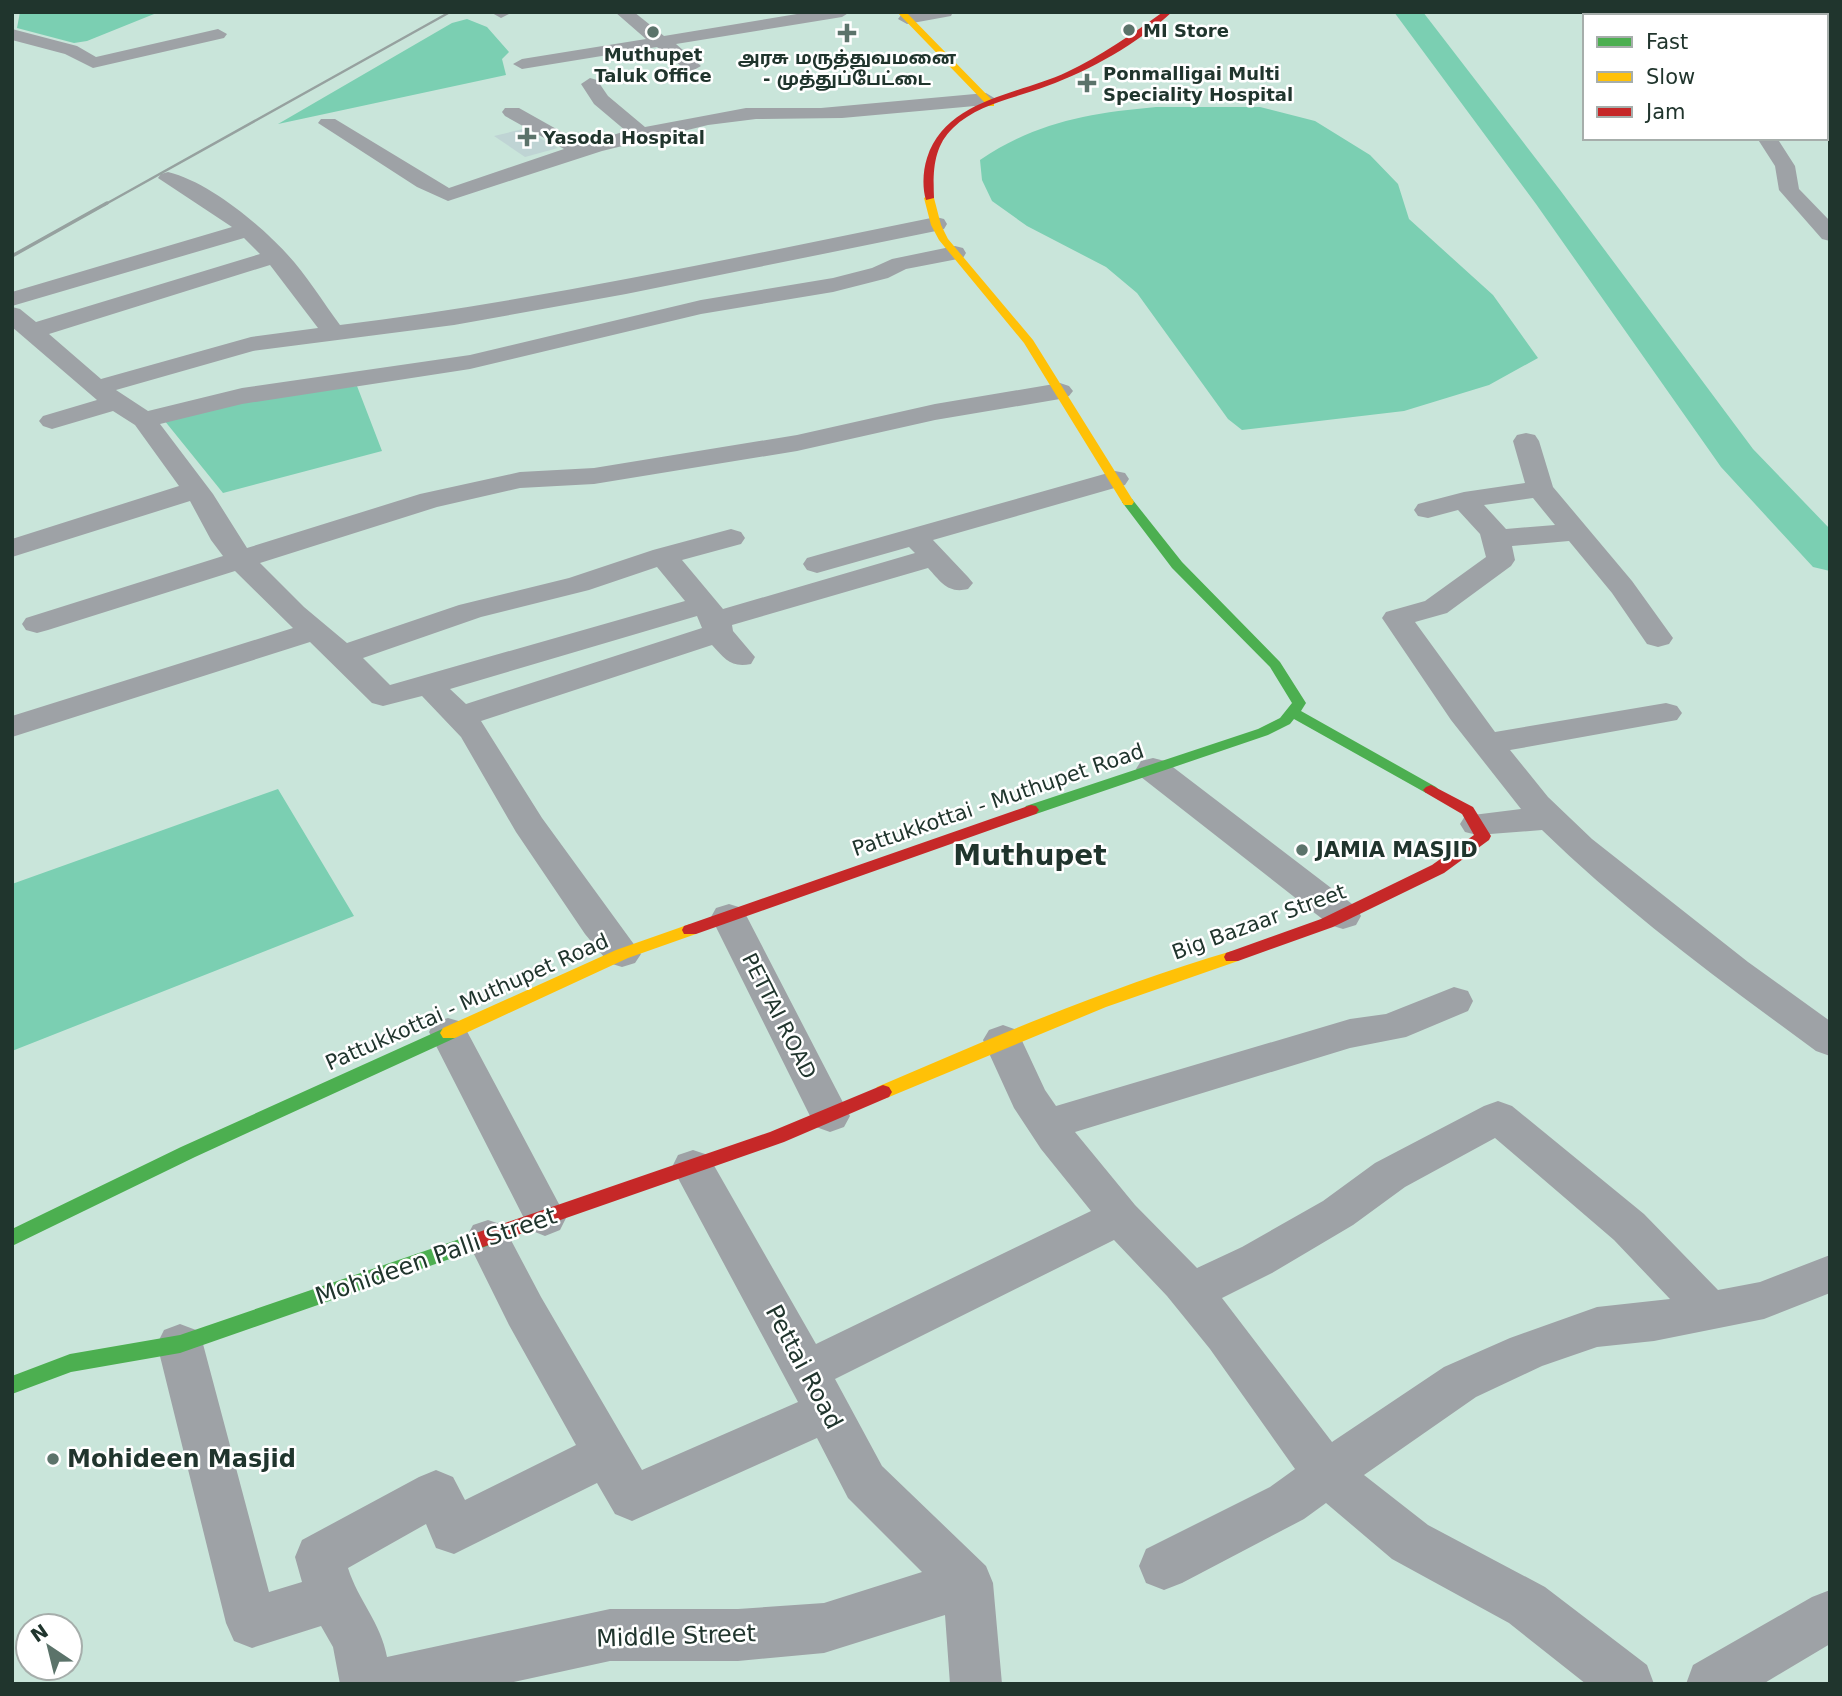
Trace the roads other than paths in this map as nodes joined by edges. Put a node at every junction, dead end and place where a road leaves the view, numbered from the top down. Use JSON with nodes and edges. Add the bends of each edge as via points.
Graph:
{"nodes":[{"id":1,"x":623,"y":12,"type":"edge"},
{"id":2,"x":842,"y":12,"type":"edge"},
{"id":3,"x":944,"y":12,"type":"edge"},
{"id":4,"x":1168,"y":12,"type":"edge"},
{"id":5,"x":904,"y":15,"type":"edge"},
{"id":6,"x":12,"y":34,"type":"edge"},
{"id":7,"x":218,"y":34,"type":"dead end"},
{"id":8,"x":660,"y":40,"type":"junction"},
{"id":9,"x":522,"y":64,"type":"dead end"},
{"id":10,"x":692,"y":66,"type":"dead end"},
{"id":11,"x":590,"y":84,"type":"dead end"},
{"id":12,"x":989,"y":102,"type":"junction"},
{"id":13,"x":512,"y":112,"type":"dead end"},
{"id":14,"x":328,"y":123,"type":"dead end"},
{"id":15,"x":641,"y":134,"type":"junction"},
{"id":16,"x":1768,"y":140,"type":"edge"},
{"id":17,"x":581,"y":151,"type":"junction"},
{"id":18,"x":168,"y":178,"type":"dead end"},
{"id":19,"x":936,"y":224,"type":"junction"},
{"id":20,"x":250,"y":229,"type":"junction"},
{"id":21,"x":1830,"y":234,"type":"edge"},
{"id":22,"x":955,"y":253,"type":"junction"},
{"id":23,"x":278,"y":256,"type":"junction"},
{"id":24,"x":12,"y":299,"type":"edge"},
{"id":25,"x":23,"y":323,"type":"edge"},
{"id":26,"x":333,"y":332,"type":"junction"},
{"id":27,"x":1060,"y":391,"type":"junction"},
{"id":28,"x":106,"y":395,"type":"junction"},
{"id":29,"x":144,"y":420,"type":"junction"},
{"id":30,"x":52,"y":421,"type":"dead end"},
{"id":31,"x":1526,"y":440,"type":"dead end"},
{"id":32,"x":1115,"y":479,"type":"junction"},
{"id":33,"x":1540,"y":489,"type":"junction"},
{"id":34,"x":196,"y":490,"type":"junction"},
{"id":35,"x":1464,"y":500,"type":"junction"},
{"id":36,"x":1428,"y":510,"type":"dead end"},
{"id":37,"x":1575,"y":532,"type":"junction"},
{"id":38,"x":731,"y":538,"type":"dead end"},
{"id":39,"x":1495,"y":539,"type":"junction"},
{"id":40,"x":924,"y":547,"type":"junction"},
{"id":41,"x":12,"y":548,"type":"edge"},
{"id":42,"x":663,"y":556,"type":"junction"},
{"id":43,"x":242,"y":561,"type":"junction"},
{"id":44,"x":817,"y":564,"type":"dead end"},
{"id":45,"x":958,"y":583,"type":"dead end"},
{"id":46,"x":712,"y":619,"type":"junction"},
{"id":47,"x":37,"y":624,"type":"dead end"},
{"id":48,"x":314,"y":631,"type":"junction"},
{"id":49,"x":1658,"y":638,"type":"dead end"},
{"id":50,"x":342,"y":655,"type":"junction"},
{"id":51,"x":740,"y":657,"type":"dead end"},
{"id":52,"x":428,"y":684,"type":"junction"},
{"id":53,"x":1666,"y":713,"type":"dead end"},
{"id":54,"x":1296,"y":714,"type":"junction"},
{"id":55,"x":460,"y":716,"type":"junction"},
{"id":56,"x":12,"y":727,"type":"edge"},
{"id":57,"x":1487,"y":744,"type":"junction"},
{"id":58,"x":1153,"y":769,"type":"junction"},
{"id":59,"x":1550,"y":818,"type":"junction"},
{"id":60,"x":1477,"y":824,"type":"junction"},
{"id":61,"x":1343,"y":916,"type":"junction"},
{"id":62,"x":729,"y":917,"type":"junction"},
{"id":63,"x":622,"y":954,"type":"junction"},
{"id":64,"x":1454,"y":1001,"type":"dead end"},
{"id":65,"x":447,"y":1032,"type":"junction"},
{"id":66,"x":1003,"y":1040,"type":"junction"},
{"id":67,"x":1830,"y":1041,"type":"edge"},
{"id":68,"x":830,"y":1116,"type":"junction"},
{"id":69,"x":1047,"y":1125,"type":"junction"},
{"id":70,"x":693,"y":1167,"type":"junction"},
{"id":71,"x":1120,"y":1217,"type":"junction"},
{"id":72,"x":545,"y":1219,"type":"junction"},
{"id":73,"x":12,"y":1238,"type":"edge"},
{"id":74,"x":488,"y":1238,"type":"junction"},
{"id":75,"x":1830,"y":1273,"type":"edge"},
{"id":76,"x":1191,"y":1292,"type":"junction"},
{"id":77,"x":1710,"y":1311,"type":"junction"},
{"id":78,"x":180,"y":1344,"type":"junction"},
{"id":79,"x":806,"y":1371,"type":"junction"},
{"id":80,"x":12,"y":1385,"type":"edge"},
{"id":81,"x":828,"y":1412,"type":"junction"},
{"id":82,"x":607,"y":1454,"type":"junction"},
{"id":83,"x":1328,"y":1475,"type":"junction"},
{"id":84,"x":1164,"y":1566,"type":"dead end"},
{"id":85,"x":968,"y":1583,"type":"junction"},
{"id":86,"x":332,"y":1597,"type":"junction"},
{"id":87,"x":1830,"y":1615,"type":"edge"},
{"id":88,"x":366,"y":1684,"type":"edge"},
{"id":89,"x":383,"y":1684,"type":"edge"},
{"id":90,"x":976,"y":1684,"type":"edge"},
{"id":91,"x":1628,"y":1684,"type":"edge"},
{"id":92,"x":1712,"y":1684,"type":"edge"}],
"edges":[{"from":1,"to":8,"type":"street"},
{"from":2,"to":8,"type":"street"},
{"from":3,"to":5,"type":"street"},
{"from":4,"to":12,"type":"main road","via":[[1069,74]]},
{"from":5,"to":12,"type":"main road"},
{"from":6,"to":7,"type":"street","via":[[71,50],[93,62]]},
{"from":8,"to":9,"type":"street"},
{"from":8,"to":10,"type":"street"},
{"from":11,"to":15,"type":"street","via":[[601,100]]},
{"from":12,"to":15,"type":"street","via":[[819,114],[745,114]]},
{"from":12,"to":19,"type":"main road","via":[[951,124],[934,143],[928,188]]},
{"from":13,"to":17,"type":"street"},
{"from":14,"to":17,"type":"street","via":[[448,195]]},
{"from":15,"to":17,"type":"street"},
{"from":16,"to":21,"type":"street","via":[[1785,166],[1789,190]]},
{"from":18,"to":20,"type":"street"},
{"from":19,"to":22,"type":"main road"},
{"from":19,"to":26,"type":"street","via":[[454,318]]},
{"from":20,"to":23,"type":"street"},
{"from":20,"to":24,"type":"street"},
{"from":22,"to":27,"type":"main road","via":[[1025,336]]},
{"from":22,"to":29,"type":"street","via":[[833,285],[701,307],[470,362],[242,396]]},
{"from":23,"to":25,"type":"street"},
{"from":23,"to":26,"type":"street"},
{"from":25,"to":28,"type":"street"},
{"from":26,"to":28,"type":"street","via":[[240,346]]},
{"from":27,"to":32,"type":"main road"},
{"from":27,"to":43,"type":"street","via":[[784,445],[594,476],[520,480],[430,500]]},
{"from":28,"to":29,"type":"street"},
{"from":28,"to":30,"type":"street"},
{"from":29,"to":34,"type":"street"},
{"from":31,"to":33,"type":"street"},
{"from":32,"to":40,"type":"street"},
{"from":32,"to":54,"type":"main road","via":[[1177,565],[1291,686],[1299,704]]},
{"from":33,"to":35,"type":"street"},
{"from":33,"to":37,"type":"street"},
{"from":34,"to":41,"type":"street"},
{"from":34,"to":43,"type":"street"},
{"from":35,"to":36,"type":"street"},
{"from":35,"to":39,"type":"street"},
{"from":37,"to":39,"type":"street"},
{"from":37,"to":49,"type":"street"},
{"from":38,"to":42,"type":"street"},
{"from":39,"to":57,"type":"street","via":[[1500,560],[1436,607],[1397,618]]},
{"from":40,"to":44,"type":"street"},
{"from":40,"to":45,"type":"street"},
{"from":40,"to":46,"type":"street"},
{"from":42,"to":46,"type":"street"},
{"from":42,"to":50,"type":"street","via":[[579,584],[470,611]]},
{"from":43,"to":47,"type":"street"},
{"from":43,"to":48,"type":"street"},
{"from":46,"to":51,"type":"street"},
{"from":46,"to":52,"type":"street"},
{"from":46,"to":55,"type":"street"},
{"from":48,"to":50,"type":"street"},
{"from":48,"to":56,"type":"street"},
{"from":50,"to":52,"type":"street","via":[[383,696]]},
{"from":52,"to":55,"type":"street"},
{"from":53,"to":57,"type":"street"},
{"from":54,"to":58,"type":"main road","name":"Pattukkottai - Muthupet Road","via":[[1248,738]]},
{"from":54,"to":60,"type":"main road","via":[[1468,811]]},
{"from":55,"to":63,"type":"street","via":[[528,824]]},
{"from":57,"to":59,"type":"street"},
{"from":58,"to":61,"type":"street"},
{"from":58,"to":62,"type":"main road","name":"Pattukkottai - Muthupet Road"},
{"from":59,"to":60,"type":"street"},
{"from":59,"to":67,"type":"street","via":[[1704,947]]},
{"from":60,"to":61,"type":"main road","name":"Big Bazaar Street","via":[[1483,836],[1438,869]]},
{"from":61,"to":66,"type":"main road","name":"Big Bazaar Street"},
{"from":62,"to":63,"type":"main road","name":"Pattukkottai - Muthupet Road"},
{"from":62,"to":68,"type":"street","name":"PETTAI ROAD"},
{"from":63,"to":65,"type":"main road","name":"Pattukkottai - Muthupet Road"},
{"from":64,"to":69,"type":"street","via":[[1392,1027],[1350,1034]]},
{"from":65,"to":72,"type":"street"},
{"from":65,"to":73,"type":"main road","name":"Pattukkottai - Muthupet Road"},
{"from":66,"to":68,"type":"main road","name":"Big Bazaar Street"},
{"from":66,"to":69,"type":"street","via":[[1028,1097]]},
{"from":68,"to":70,"type":"main road"},
{"from":69,"to":71,"type":"street"},
{"from":70,"to":72,"type":"main road","name":"Mohideen Palli Street"},
{"from":70,"to":79,"type":"street","name":"Pettai Road"},
{"from":71,"to":76,"type":"street"},
{"from":71,"to":79,"type":"street"},
{"from":72,"to":74,"type":"main road","name":"Mohideen Palli Street"},
{"from":74,"to":78,"type":"main road","name":"Mohideen Palli Street"},
{"from":74,"to":82,"type":"street"},
{"from":75,"to":77,"type":"street","via":[[1764,1300]]},
{"from":76,"to":77,"type":"street","via":[[1268,1253],[1338,1213],[1390,1175],[1499,1117],[1629,1227]]},
{"from":76,"to":83,"type":"street"},
{"from":77,"to":83,"type":"street","via":[[1597,1327],[1526,1352],[1460,1382]]},
{"from":78,"to":80,"type":"main road","name":"Mohideen Palli Street","via":[[70,1363]]},
{"from":78,"to":86,"type":"street","via":[[252,1623]]},
{"from":79,"to":81,"type":"street","name":"Pettai Road"},
{"from":81,"to":82,"type":"street","via":[[632,1498]]},
{"from":81,"to":85,"type":"street","name":"Pettai Road","via":[[865,1482]]},
{"from":82,"to":86,"type":"street","via":[[454,1531],[436,1493],[320,1557]]},
{"from":83,"to":84,"type":"street","via":[[1287,1503]]},
{"from":83,"to":91,"type":"street","via":[[1410,1542],[1527,1605]]},
{"from":85,"to":89,"type":"street","name":"Middle Street","via":[[824,1628],[738,1635],[610,1635]]},
{"from":85,"to":90,"type":"street"},
{"from":86,"to":88,"type":"street","via":[[358,1640]]},
{"from":87,"to":92,"type":"street"}]}
